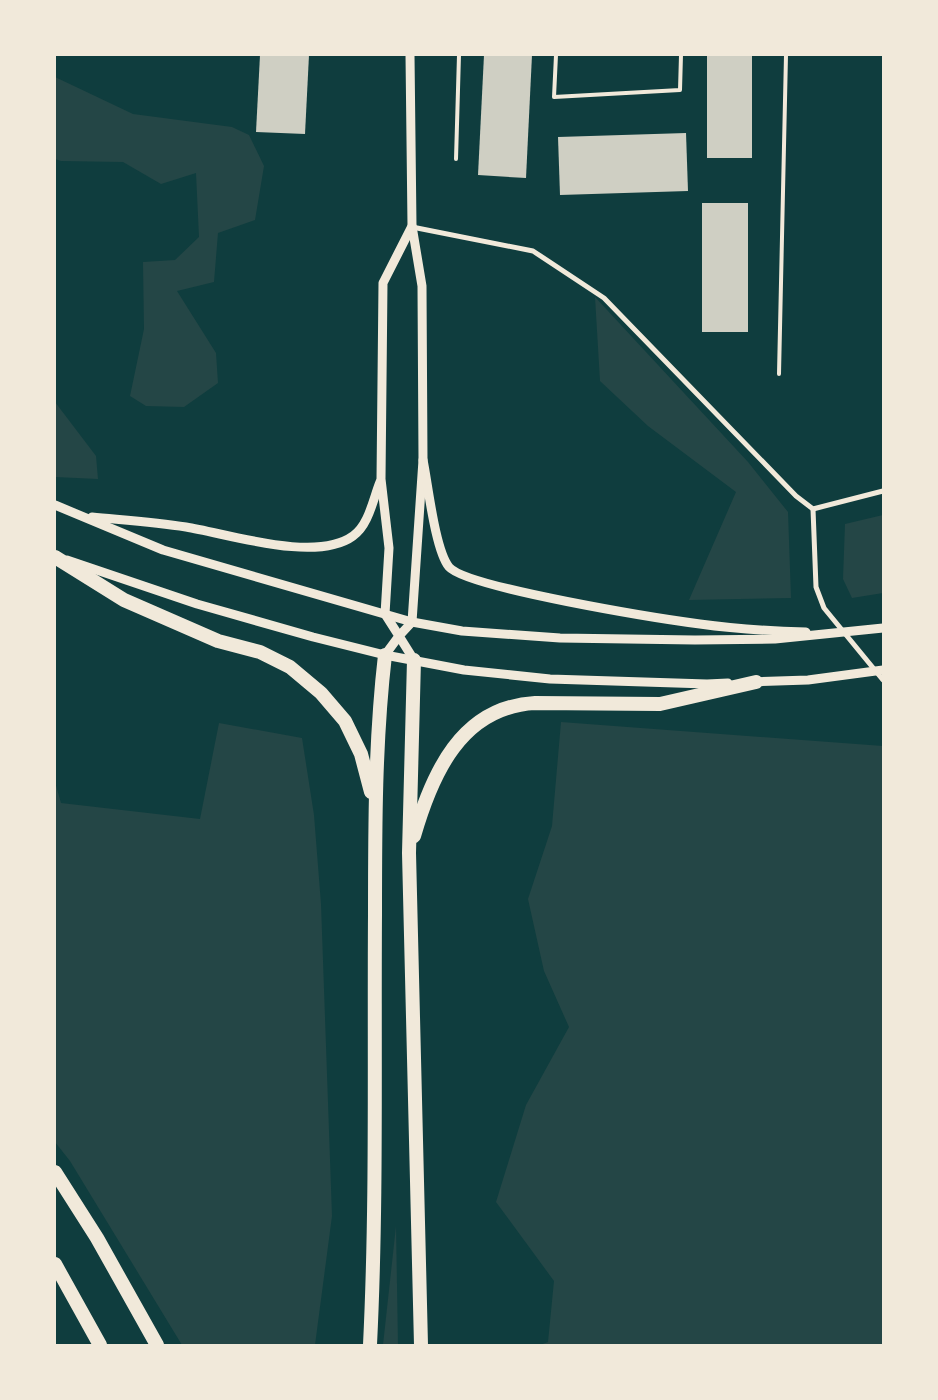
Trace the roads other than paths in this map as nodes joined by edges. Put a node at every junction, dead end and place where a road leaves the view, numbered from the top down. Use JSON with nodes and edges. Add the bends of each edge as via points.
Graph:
{"nodes":[{"id":1,"x":410,"y":55,"type":"edge"},
{"id":2,"x":459,"y":55,"type":"edge"},
{"id":3,"x":556,"y":55,"type":"edge"},
{"id":4,"x":680,"y":55,"type":"edge"},
{"id":5,"x":786,"y":55,"type":"edge"},
{"id":6,"x":456,"y":160,"type":"dead end"},
{"id":7,"x":412,"y":226,"type":"junction"},
{"id":8,"x":779,"y":374,"type":"dead end"},
{"id":9,"x":423,"y":460,"type":"junction"},
{"id":10,"x":381,"y":479,"type":"junction"},
{"id":11,"x":883,"y":491,"type":"edge"},
{"id":12,"x":55,"y":505,"type":"edge"},
{"id":13,"x":813,"y":509,"type":"junction"},
{"id":14,"x":80,"y":516,"type":"junction"},
{"id":15,"x":55,"y":556,"type":"edge"},
{"id":16,"x":385,"y":614,"type":"junction"},
{"id":17,"x":412,"y":622,"type":"junction"},
{"id":18,"x":883,"y":628,"type":"edge"},
{"id":19,"x":851,"y":632,"type":"junction"},
{"id":20,"x":399,"y":636,"type":"junction"},
{"id":21,"x":385,"y":655,"type":"junction"},
{"id":22,"x":414,"y":660,"type":"junction"},
{"id":23,"x":883,"y":670,"type":"edge"},
{"id":24,"x":883,"y":680,"type":"edge"},
{"id":25,"x":756,"y":682,"type":"junction"},
{"id":26,"x":375,"y":816,"type":"junction"},
{"id":27,"x":409,"y":853,"type":"junction"},
{"id":28,"x":55,"y":1172,"type":"edge"},
{"id":29,"x":55,"y":1264,"type":"edge"},
{"id":30,"x":100,"y":1345,"type":"edge"},
{"id":31,"x":157,"y":1345,"type":"edge"},
{"id":32,"x":370,"y":1345,"type":"edge"},
{"id":33,"x":422,"y":1345,"type":"edge"}],
"edges":[{"from":1,"to":7,"type":"street"},
{"from":2,"to":6,"type":"lane"},
{"from":3,"to":4,"type":"lane","via":[[554,97],[680,90]]},
{"from":5,"to":8,"type":"lane"},
{"from":7,"to":9,"type":"street","via":[[422,286]]},
{"from":7,"to":10,"type":"street","via":[[383,283]]},
{"from":7,"to":13,"type":"street","via":[[533,251],[604,298],[796,496]]},
{"from":9,"to":17,"type":"street"},
{"from":9,"to":19,"type":"street","via":[[438,540],[448,566],[458,574],[513,590],[701,624],[775,631]]},
{"from":10,"to":14,"type":"street","via":[[366,520],[357,533],[336,544],[314,547],[249,540],[186,527]]},
{"from":10,"to":16,"type":"street","via":[[390,548]]},
{"from":11,"to":13,"type":"street"},
{"from":12,"to":14,"type":"street"},
{"from":13,"to":24,"type":"street","via":[[816,587],[824,608]]},
{"from":14,"to":16,"type":"street","via":[[163,550]]},
{"from":15,"to":21,"type":"street","via":[[197,604]]},
{"from":15,"to":26,"type":"highway","via":[[124,600],[218,641],[281,661],[299,674],[333,706],[353,736],[362,754]]},
{"from":16,"to":17,"type":"street"},
{"from":16,"to":20,"type":"street"},
{"from":17,"to":19,"type":"street","via":[[462,631],[560,638],[775,639]]},
{"from":17,"to":20,"type":"street"},
{"from":18,"to":19,"type":"street"},
{"from":20,"to":21,"type":"street"},
{"from":20,"to":22,"type":"street"},
{"from":21,"to":22,"type":"street"},
{"from":21,"to":26,"type":"highway"},
{"from":22,"to":25,"type":"street","via":[[464,670],[550,679],[707,684]]},
{"from":22,"to":27,"type":"highway"},
{"from":23,"to":25,"type":"street","via":[[808,680]]},
{"from":25,"to":27,"type":"highway","via":[[660,704],[521,703],[492,713],[469,730],[443,763],[424,802]]},
{"from":26,"to":32,"type":"highway"},
{"from":27,"to":33,"type":"highway"},
{"from":28,"to":31,"type":"highway","via":[[97,1238]]},
{"from":29,"to":30,"type":"highway"}]}
